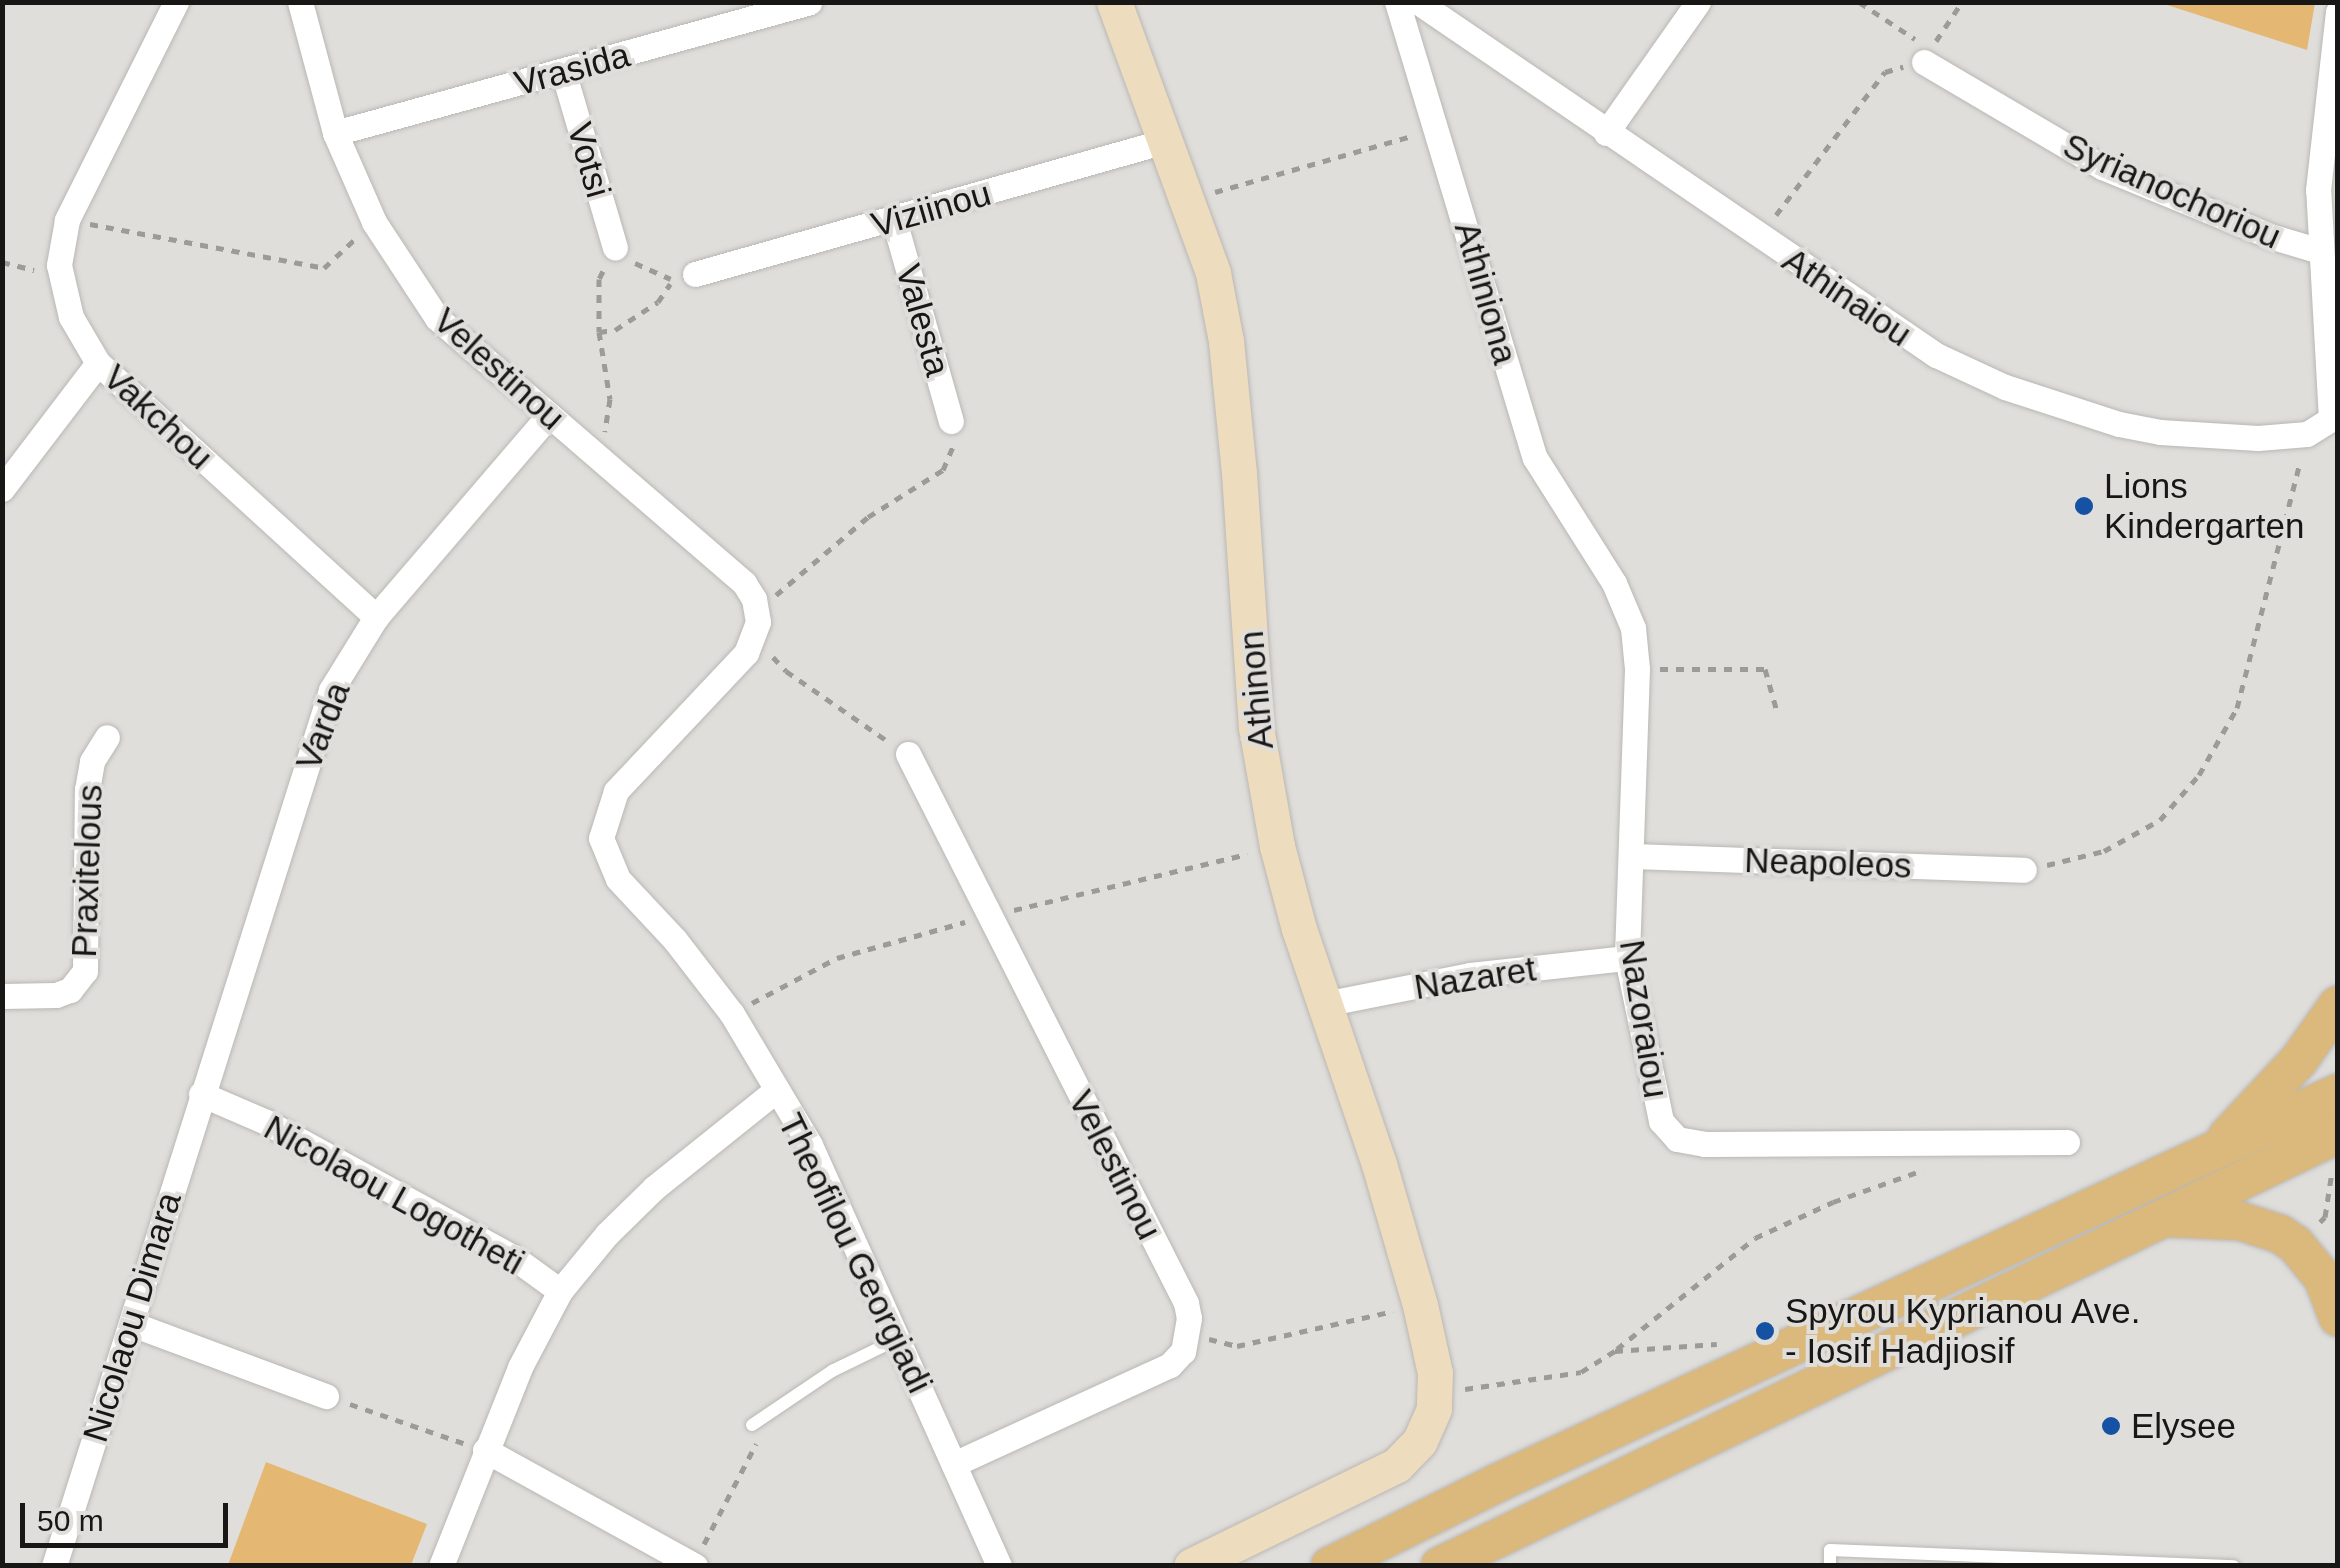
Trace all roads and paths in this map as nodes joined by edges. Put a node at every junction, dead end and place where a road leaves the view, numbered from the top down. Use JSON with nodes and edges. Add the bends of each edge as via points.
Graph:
{"nodes":[{"id":1,"x":176,"y":2,"type":"edge"},
{"id":2,"x":300,"y":2,"type":"edge"},
{"id":3,"x":809,"y":2,"type":"edge"},
{"id":4,"x":1114,"y":2,"type":"edge"},
{"id":5,"x":1397,"y":2,"type":"edge"},
{"id":6,"x":1418,"y":2,"type":"edge"},
{"id":7,"x":1698,"y":2,"type":"edge"},
{"id":8,"x":1859,"y":2,"type":"edge"},
{"id":9,"x":1962,"y":2,"type":"edge"},
{"id":10,"x":2338,"y":12,"type":"edge"},
{"id":11,"x":1928,"y":56,"type":"junction"},
{"id":12,"x":563,"y":71,"type":"junction"},
{"id":13,"x":1436,"y":129,"type":"junction"},
{"id":14,"x":335,"y":134,"type":"junction"},
{"id":15,"x":1606,"y":134,"type":"junction"},
{"id":16,"x":1166,"y":141,"type":"junction"},
{"id":17,"x":1188,"y":200,"type":"junction"},
{"id":18,"x":67,"y":220,"type":"junction"},
{"id":19,"x":894,"y":220,"type":"junction"},
{"id":20,"x":374,"y":222,"type":"junction"},
{"id":21,"x":1758,"y":238,"type":"junction"},
{"id":22,"x":615,"y":248,"type":"junction"},
{"id":23,"x":2320,"y":250,"type":"junction"},
{"id":24,"x":684,"y":277,"type":"junction"},
{"id":25,"x":599,"y":332,"type":"junction"},
{"id":26,"x":98,"y":363,"type":"junction"},
{"id":27,"x":549,"y":414,"type":"junction"},
{"id":28,"x":951,"y":421,"type":"joint"},
{"id":29,"x":2307,"y":434,"type":"junction"},
{"id":30,"x":590,"y":450,"type":"junction"},
{"id":31,"x":2,"y":489,"type":"edge"},
{"id":32,"x":1605,"y":569,"type":"joint"},
{"id":33,"x":756,"y":610,"type":"junction"},
{"id":34,"x":376,"y":617,"type":"junction"},
{"id":35,"x":770,"y":654,"type":"dead end"},
{"id":36,"x":1638,"y":669,"type":"junction"},
{"id":37,"x":1776,"y":708,"type":"dead end"},
{"id":38,"x":108,"y":738,"type":"dead end"},
{"id":39,"x":908,"y":754,"type":"joint"},
{"id":40,"x":1631,"y":856,"type":"junction"},
{"id":41,"x":2024,"y":870,"type":"joint"},
{"id":42,"x":1627,"y":958,"type":"junction"},
{"id":43,"x":2,"y":996,"type":"edge"},
{"id":44,"x":1324,"y":1004,"type":"junction"},
{"id":45,"x":2338,"y":1005,"type":"edge"},
{"id":46,"x":775,"y":1091,"type":"junction"},
{"id":47,"x":201,"y":1094,"type":"junction"},
{"id":48,"x":2338,"y":1094,"type":"edge"},
{"id":49,"x":2067,"y":1142,"type":"dead end"},
{"id":50,"x":2336,"y":1146,"type":"edge"},
{"id":51,"x":2211,"y":1153,"type":"junction"},
{"id":52,"x":1939,"y":1164,"type":"dead end"},
{"id":53,"x":2165,"y":1218,"type":"junction"},
{"id":54,"x":2295,"y":1244,"type":"junction"},
{"id":55,"x":560,"y":1290,"type":"junction"},
{"id":56,"x":1420,"y":1305,"type":"junction"},
{"id":57,"x":2338,"y":1318,"type":"edge"},
{"id":58,"x":132,"y":1324,"type":"junction"},
{"id":59,"x":1188,"y":1333,"type":"junction"},
{"id":60,"x":898,"y":1339,"type":"junction"},
{"id":61,"x":1727,"y":1343,"type":"dead end"},
{"id":62,"x":1615,"y":1351,"type":"junction"},
{"id":63,"x":1494,"y":1387,"type":"dead end"},
{"id":64,"x":326,"y":1396,"type":"joint"},
{"id":65,"x":752,"y":1425,"type":"joint"},
{"id":66,"x":485,"y":1450,"type":"junction"},
{"id":67,"x":954,"y":1464,"type":"junction"},
{"id":68,"x":1454,"y":1559,"type":"edge"},
{"id":69,"x":694,"y":1565,"type":"edge"},
{"id":70,"x":54,"y":1566,"type":"edge"},
{"id":71,"x":441,"y":1566,"type":"edge"},
{"id":72,"x":999,"y":1566,"type":"edge"},
{"id":73,"x":1191,"y":1566,"type":"edge"},
{"id":74,"x":1330,"y":1566,"type":"edge"},
{"id":75,"x":1830,"y":1566,"type":"edge"},
{"id":76,"x":2234,"y":1566,"type":"edge"}],
"edges":[{"from":1,"to":18,"type":"street","name":"Vakchou"},
{"from":2,"to":14,"type":"street","name":"Velestinou"},
{"from":3,"to":12,"type":"street","name":"Vrasida"},
{"from":4,"to":16,"type":"street","name":"Athinon"},
{"from":5,"to":13,"type":"street","name":"Athiniona"},
{"from":6,"to":15,"type":"street","name":"Athinaiou"},
{"from":7,"to":15,"type":"street"},
{"from":8,"to":11,"type":"path"},
{"from":9,"to":11,"type":"path"},
{"from":10,"to":23,"type":"street","via":[[2322,128]]},
{"from":11,"to":21,"type":"path","via":[[1885,72]]},
{"from":11,"to":23,"type":"street","name":"Syrianochoriou","via":[[2102,167]]},
{"from":12,"to":14,"type":"street","name":"Vrasida"},
{"from":12,"to":22,"type":"street","name":"Votsi"},
{"from":13,"to":17,"type":"path"},
{"from":13,"to":32,"type":"street","name":"Athiniona","via":[[1535,458]]},
{"from":14,"to":20,"type":"street","name":"Velestinou"},
{"from":15,"to":21,"type":"street","name":"Athinaiou"},
{"from":16,"to":17,"type":"street","name":"Athinon"},
{"from":16,"to":19,"type":"street","name":"Viziinou"},
{"from":17,"to":44,"type":"street","name":"Athinon","via":[[1226,340],[1256,727],[1278,846]]},
{"from":18,"to":20,"type":"path","via":[[324,268]]},
{"from":18,"to":26,"type":"street","name":"Vakchou","via":[[62,276],[71,317]]},
{"from":19,"to":24,"type":"street","name":"Viziinou"},
{"from":19,"to":28,"type":"street","name":"Valesta"},
{"from":20,"to":27,"type":"street","name":"Velestinou","via":[[437,318]]},
{"from":21,"to":29,"type":"street","name":"Athinaiou","via":[[1936,355],[2022,394],[2160,432]]},
{"from":22,"to":24,"type":"path","via":[[636,264]]},
{"from":22,"to":25,"type":"path","via":[[599,278]]},
{"from":23,"to":29,"type":"street","name":"Athinaiou","via":[[2333,392],[2331,419]]},
{"from":24,"to":25,"type":"path","via":[[616,330]]},
{"from":25,"to":30,"type":"path","via":[[610,399],[606,430]]},
{"from":26,"to":31,"type":"street"},
{"from":26,"to":34,"type":"street","name":"Vakchou"},
{"from":27,"to":30,"type":"street","name":"Velestinou"},
{"from":27,"to":34,"type":"street","name":"Varda"},
{"from":28,"to":33,"type":"path","via":[[956,441],[944,470],[868,518]]},
{"from":29,"to":41,"type":"path","via":[[2237,708],[2200,775],[2160,820],[2104,852]]},
{"from":30,"to":33,"type":"street","name":"Velestinou","via":[[744,583]]},
{"from":32,"to":36,"type":"street","name":"Nazoraiou","via":[[1627,609]]},
{"from":33,"to":46,"type":"street","name":"Theofilou Georgiadi","via":[[746,653],[616,791],[601,838],[618,878],[732,1014]]},
{"from":34,"to":47,"type":"street","name":"Varda","via":[[331,690]]},
{"from":35,"to":39,"type":"path"},
{"from":36,"to":37,"type":"path","via":[[1765,670]]},
{"from":36,"to":40,"type":"street","name":"Nazoraiou"},
{"from":38,"to":43,"type":"street","name":"Praxitelous","via":[[92,761],[86,790],[86,971],[56,995]]},
{"from":39,"to":59,"type":"street","name":"Velestinou","via":[[1186,1303]]},
{"from":40,"to":41,"type":"street","name":"Neapoleos"},
{"from":40,"to":42,"type":"street","name":"Nazoraiou"},
{"from":42,"to":44,"type":"street","name":"Nazaret","via":[[1470,975]]},
{"from":42,"to":49,"type":"street","name":"Nazoraiou","via":[[1656,1107],[1678,1138],[1705,1144]]},
{"from":44,"to":56,"type":"street","name":"Athinon"},
{"from":45,"to":51,"type":"main road","via":[[2299,1060]]},
{"from":46,"to":55,"type":"street","via":[[654,1188]]},
{"from":46,"to":60,"type":"street","name":"Theofilou Georgiadi","via":[[810,1146]]},
{"from":47,"to":55,"type":"street","name":"Nicolaou Logotheti","via":[[266,1122],[513,1257]]},
{"from":47,"to":58,"type":"street","name":"Nicolaou Dimara"},
{"from":48,"to":51,"type":"main road"},
{"from":50,"to":53,"type":"main road"},
{"from":50,"to":54,"type":"path","via":[[2325,1217]]},
{"from":51,"to":74,"type":"main road"},
{"from":52,"to":62,"type":"path","via":[[1755,1238]]},
{"from":53,"to":54,"type":"main road","via":[[2240,1221]]},
{"from":53,"to":68,"type":"main road"},
{"from":54,"to":57,"type":"main road","via":[[2323,1278]]},
{"from":55,"to":66,"type":"street"},
{"from":56,"to":59,"type":"path","via":[[1237,1346]]},
{"from":56,"to":73,"type":"street","name":"Athinon","via":[[1435,1373],[1434,1409],[1419,1442],[1397,1465]]},
{"from":58,"to":64,"type":"street"},
{"from":58,"to":70,"type":"street","name":"Nicolaou Dimara"},
{"from":59,"to":67,"type":"street","via":[[1170,1364]]},
{"from":60,"to":65,"type":"lane","via":[[832,1372]]},
{"from":60,"to":67,"type":"street","name":"Theofilou Georgiadi"},
{"from":61,"to":62,"type":"path"},
{"from":62,"to":63,"type":"path","via":[[1581,1372]]},
{"from":64,"to":66,"type":"path"},
{"from":65,"to":69,"type":"path","via":[[756,1449]]},
{"from":66,"to":69,"type":"street"},
{"from":66,"to":71,"type":"street"},
{"from":67,"to":72,"type":"street","name":"Theofilou Georgiadi"},
{"from":75,"to":76,"type":"lane","via":[[1830,1550]]}]}
